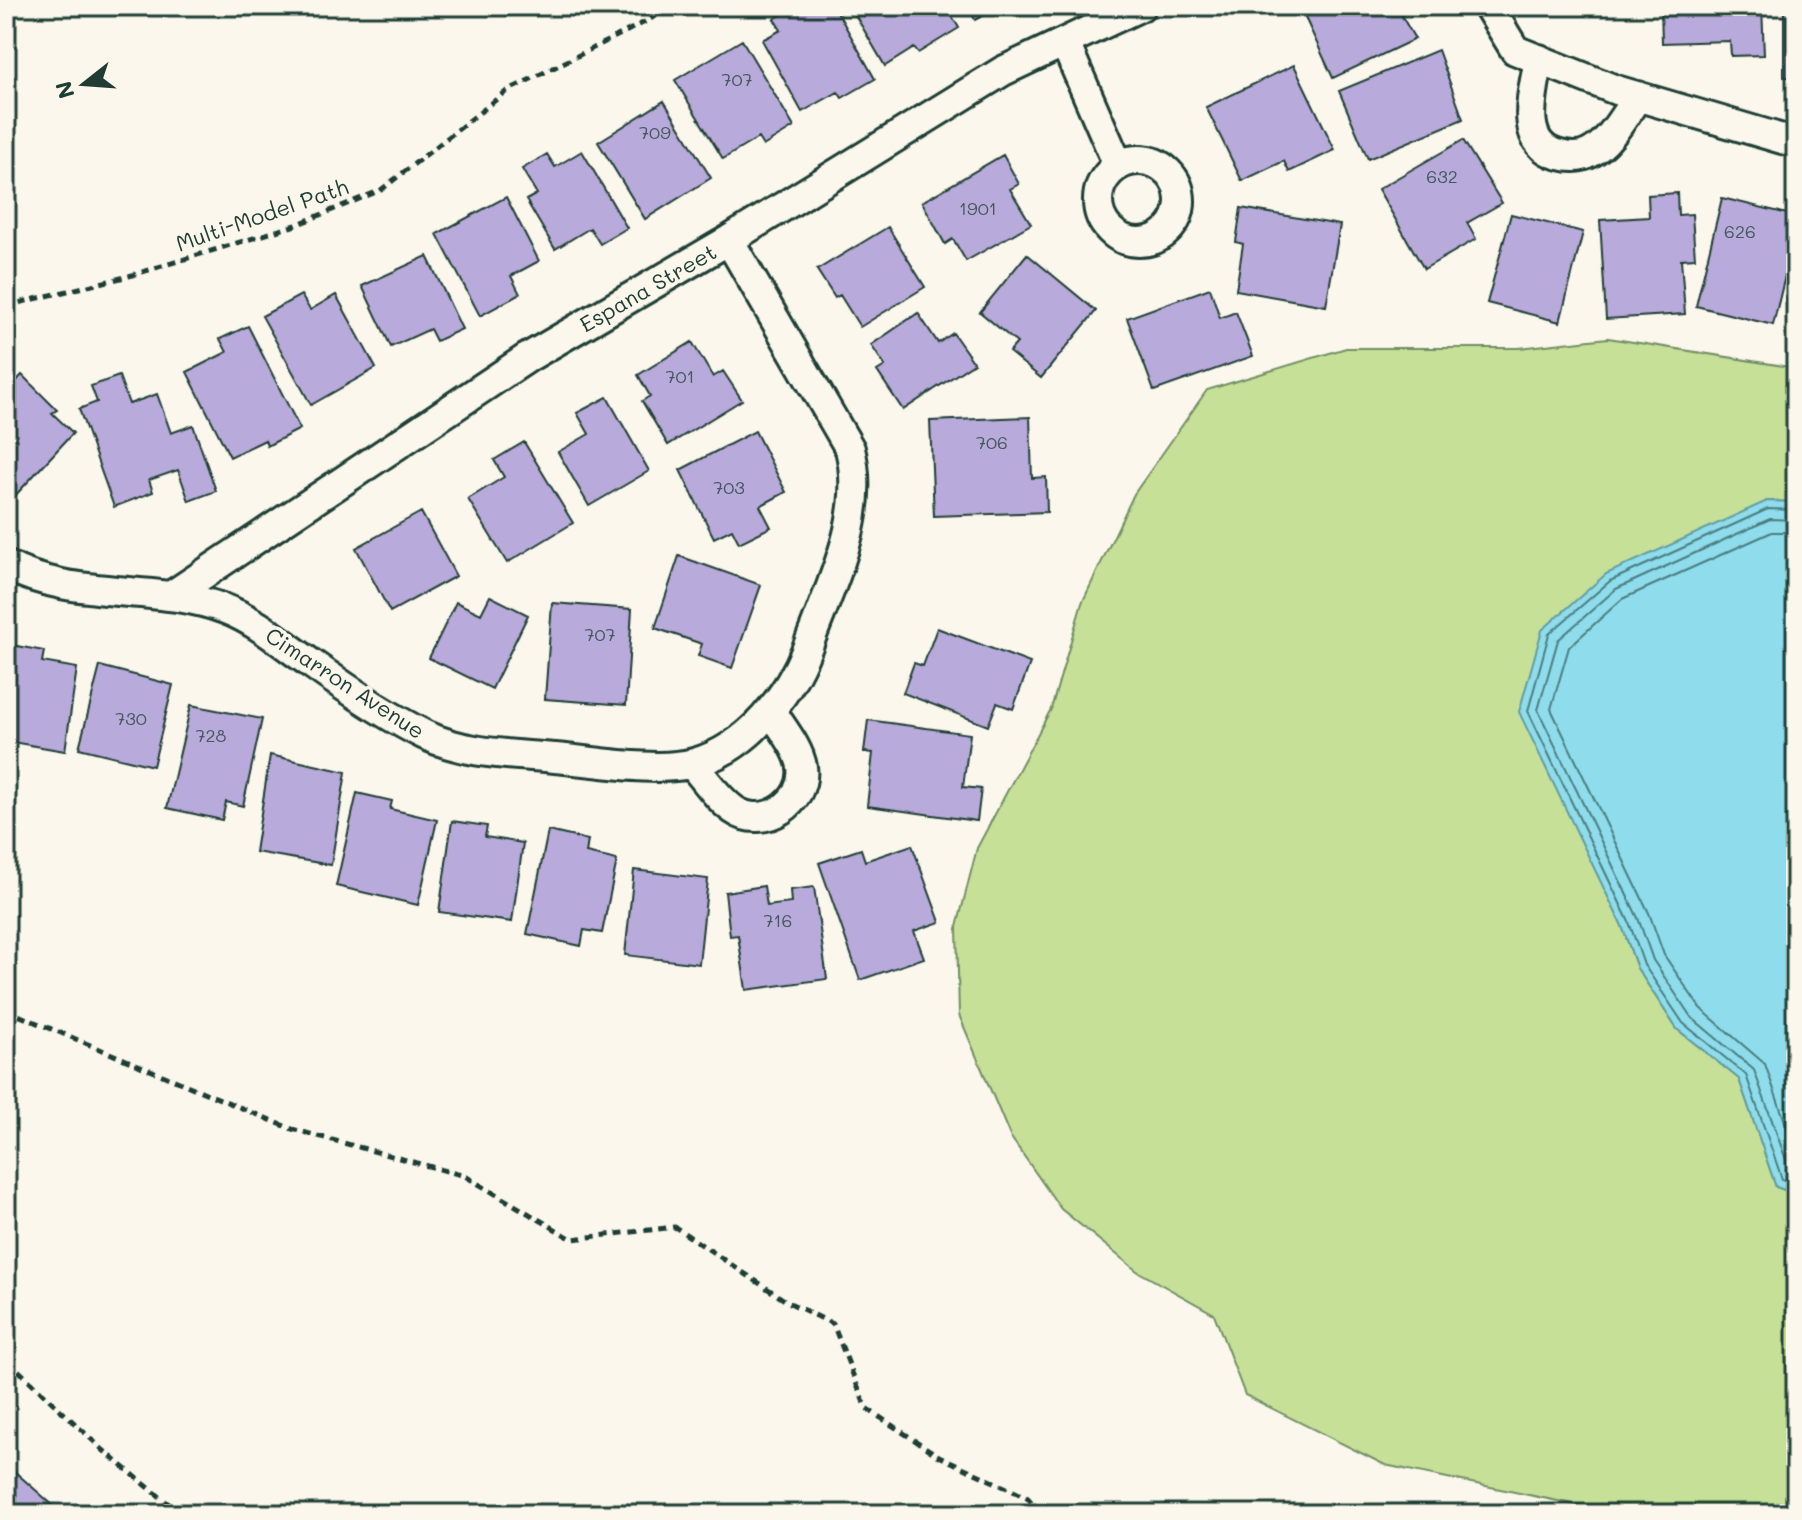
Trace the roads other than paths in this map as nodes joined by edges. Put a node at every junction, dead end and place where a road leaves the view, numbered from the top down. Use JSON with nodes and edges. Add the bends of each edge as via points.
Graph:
{"nodes":[{"id":1,"x":1141,"y":6,"type":"edge"},
{"id":2,"x":1488,"y":6,"type":"edge"},
{"id":3,"x":1065,"y":43,"type":"junction"},
{"id":4,"x":1539,"y":59,"type":"junction"},
{"id":5,"x":1638,"y":96,"type":"junction"},
{"id":6,"x":1796,"y":143,"type":"edge"},
{"id":7,"x":1118,"y":165,"type":"dead end"},
{"id":8,"x":729,"y":240,"type":"junction"},
{"id":9,"x":6,"y":565,"type":"edge"},
{"id":10,"x":171,"y":596,"type":"junction"},
{"id":11,"x":772,"y":712,"type":"junction"},
{"id":12,"x":692,"y":764,"type":"junction"}],
"edges":[{"from":1,"to":3,"type":"street","name":"Espana Street"},
{"from":2,"to":4,"type":"street","via":[[1515,50]]},
{"from":3,"to":7,"type":"street"},
{"from":3,"to":8,"type":"street","name":"Espana Street","via":[[1003,71]]},
{"from":4,"to":5,"type":"street"},
{"from":4,"to":5,"type":"street","via":[[1531,128],[1556,154],[1574,158],[1592,152]]},
{"from":5,"to":6,"type":"street"},
{"from":8,"to":10,"type":"street","name":"Espana Street","via":[[527,358]]},
{"from":8,"to":11,"type":"street","name":"Cimarron Avenue","via":[[850,449],[857,476],[844,547],[795,678]]},
{"from":9,"to":10,"type":"street","name":"Cimarron Avenue","via":[[61,582]]},
{"from":10,"to":12,"type":"street","name":"Cimarron Avenue","via":[[226,610],[409,726],[450,746],[614,763]]},
{"from":11,"to":12,"type":"street","name":"Cimarron Avenue"},
{"from":11,"to":12,"type":"street","via":[[802,767],[790,804],[754,817],[736,811]]}]}
